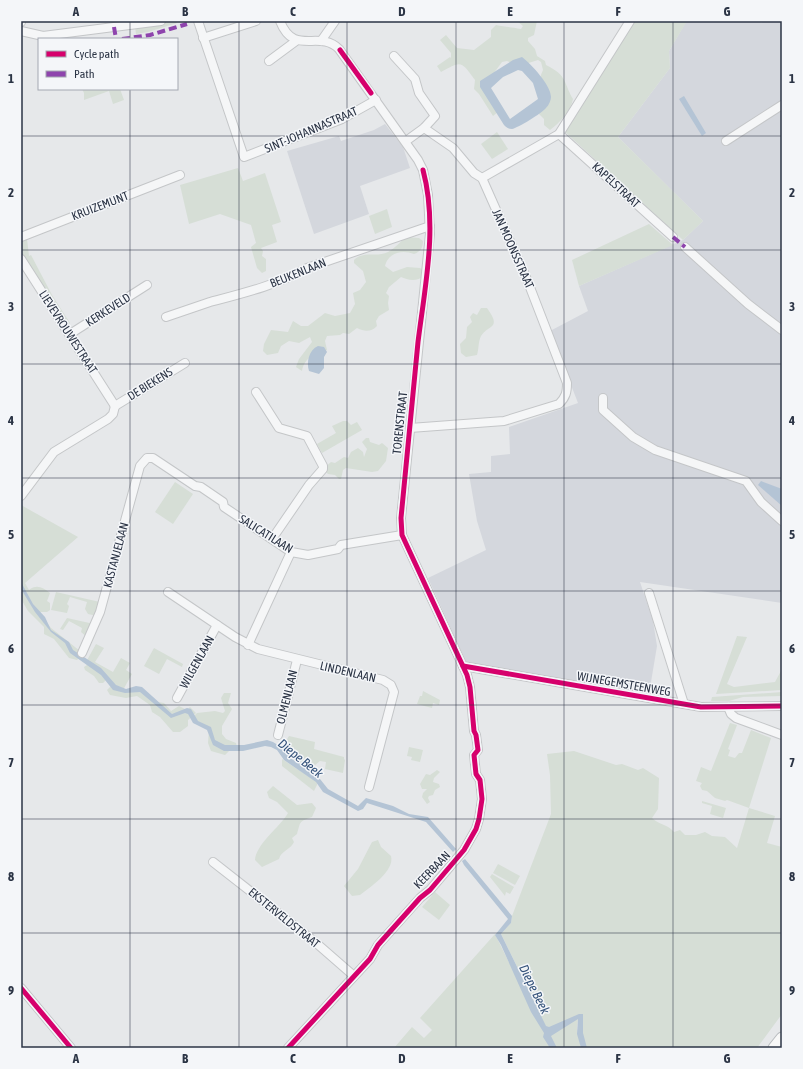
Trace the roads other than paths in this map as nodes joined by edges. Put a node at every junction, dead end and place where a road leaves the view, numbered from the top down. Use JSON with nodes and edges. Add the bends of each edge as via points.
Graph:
{"nodes":[{"id":1,"x":161,"y":21,"type":"edge"},
{"id":2,"x":198,"y":21,"type":"edge"},
{"id":3,"x":256,"y":21,"type":"edge"},
{"id":4,"x":280,"y":21,"type":"edge"},
{"id":5,"x":335,"y":21,"type":"edge"},
{"id":6,"x":630,"y":21,"type":"edge"},
{"id":7,"x":21,"y":31,"type":"edge"},
{"id":8,"x":203,"y":38,"type":"junction"},
{"id":9,"x":296,"y":40,"type":"junction"},
{"id":10,"x":322,"y":41,"type":"junction"},
{"id":11,"x":394,"y":56,"type":"dead end"},
{"id":12,"x":269,"y":61,"type":"dead end"},
{"id":13,"x":376,"y":100,"type":"junction"},
{"id":14,"x":782,"y":105,"type":"edge"},
{"id":15,"x":424,"y":128,"type":"junction"},
{"id":16,"x":559,"y":134,"type":"junction"},
{"id":17,"x":406,"y":141,"type":"junction"},
{"id":18,"x":726,"y":141,"type":"dead end"},
{"id":19,"x":180,"y":175,"type":"dead end"},
{"id":20,"x":482,"y":178,"type":"junction"},
{"id":21,"x":430,"y":226,"type":"junction"},
{"id":22,"x":21,"y":237,"type":"edge"},
{"id":23,"x":673,"y":237,"type":"dead end"},
{"id":24,"x":685,"y":247,"type":"dead end"},
{"id":25,"x":21,"y":259,"type":"edge"},
{"id":26,"x":147,"y":285,"type":"dead end"},
{"id":27,"x":166,"y":317,"type":"dead end"},
{"id":28,"x":782,"y":330,"type":"edge"},
{"id":29,"x":70,"y":334,"type":"junction"},
{"id":30,"x":185,"y":363,"type":"dead end"},
{"id":31,"x":256,"y":392,"type":"dead end"},
{"id":32,"x":603,"y":398,"type":"dead end"},
{"id":33,"x":115,"y":406,"type":"junction"},
{"id":34,"x":410,"y":428,"type":"junction"},
{"id":35,"x":147,"y":458,"type":"joint"},
{"id":36,"x":21,"y":496,"type":"edge"},
{"id":37,"x":782,"y":521,"type":"edge"},
{"id":38,"x":402,"y":535,"type":"junction"},
{"id":39,"x":272,"y":539,"type":"junction"},
{"id":40,"x":291,"y":552,"type":"junction"},
{"id":41,"x":168,"y":592,"type":"dead end"},
{"id":42,"x":649,"y":593,"type":"dead end"},
{"id":43,"x":217,"y":625,"type":"junction"},
{"id":44,"x":248,"y":645,"type":"junction"},
{"id":45,"x":82,"y":653,"type":"dead end"},
{"id":46,"x":297,"y":660,"type":"junction"},
{"id":47,"x":463,"y":666,"type":"junction"},
{"id":48,"x":177,"y":698,"type":"dead end"},
{"id":49,"x":684,"y":704,"type":"junction"},
{"id":50,"x":728,"y":706,"type":"junction"},
{"id":51,"x":782,"y":706,"type":"edge"},
{"id":52,"x":278,"y":735,"type":"dead end"},
{"id":53,"x":782,"y":736,"type":"edge"},
{"id":54,"x":369,"y":787,"type":"dead end"},
{"id":55,"x":213,"y":862,"type":"dead end"},
{"id":56,"x":354,"y":976,"type":"junction"},
{"id":57,"x":21,"y":988,"type":"edge"},
{"id":58,"x":782,"y":1038,"type":"edge"},
{"id":59,"x":71,"y":1048,"type":"edge"},
{"id":60,"x":288,"y":1048,"type":"edge"},
{"id":61,"x":774,"y":1048,"type":"edge"}],
"edges":[{"from":1,"to":7,"type":"street","via":[[43,36]]},
{"from":2,"to":8,"type":"street"},
{"from":3,"to":8,"type":"street"},
{"from":4,"to":9,"type":"street","via":[[288,35]]},
{"from":5,"to":10,"type":"street"},
{"from":6,"to":16,"type":"street"},
{"from":8,"to":13,"type":"street","name":"SINT-JOHANNASTRAAT","via":[[244,157],[342,119]]},
{"from":9,"to":10,"type":"street"},
{"from":9,"to":12,"type":"street"},
{"from":10,"to":13,"type":"street","name":"TORENSTRAAT","via":[[332,43],[339,49]]},
{"from":11,"to":15,"type":"street","via":[[415,80],[419,93],[434,116]]},
{"from":13,"to":17,"type":"street","name":"TORENSTRAAT"},
{"from":14,"to":18,"type":"street"},
{"from":15,"to":17,"type":"street"},
{"from":15,"to":20,"type":"street","name":"JAN MOONSSTRAAT","via":[[452,148],[474,173]]},
{"from":16,"to":20,"type":"street"},
{"from":16,"to":23,"type":"street","name":"KAPELSTRAAT"},
{"from":17,"to":21,"type":"street","name":"TORENSTRAAT","via":[[418,160],[426,180]]},
{"from":19,"to":22,"type":"street","name":"KRUIZEMUNT"},
{"from":20,"to":34,"type":"street","name":"JAN MOONSSTRAAT","via":[[532,290],[567,383],[565,399],[559,404],[504,421]]},
{"from":21,"to":27,"type":"street","name":"BEUKENLAAN","via":[[307,268],[289,278],[238,296]]},
{"from":21,"to":34,"type":"street","name":"TORENSTRAAT"},
{"from":24,"to":28,"type":"street","via":[[748,304]]},
{"from":25,"to":29,"type":"street","name":"LIEVEVROUWESTRAAT"},
{"from":26,"to":29,"type":"street","name":"KERKEVELD"},
{"from":29,"to":33,"type":"street","name":"LIEVEVROUWESTRAAT"},
{"from":30,"to":33,"type":"street","name":"DE BIEKENS"},
{"from":31,"to":39,"type":"street","via":[[279,428],[307,436],[323,466]]},
{"from":32,"to":37,"type":"street","via":[[603,410],[633,437],[655,450],[746,481],[761,502]]},
{"from":33,"to":36,"type":"street","via":[[113,414],[108,419],[48,458]]},
{"from":34,"to":38,"type":"street","name":"TORENSTRAAT","via":[[401,518]]},
{"from":35,"to":39,"type":"street","name":"SALICATILAAN","via":[[153,458],[195,486],[201,487],[223,502],[224,507]]},
{"from":35,"to":45,"type":"street","name":"KASTANJELAAN","via":[[140,466],[98,621]]},
{"from":38,"to":40,"type":"street","name":"SALICATILAAN","via":[[341,545],[338,549],[308,555]]},
{"from":38,"to":47,"type":"street","name":"TORENSTRAAT"},
{"from":39,"to":40,"type":"street","name":"SALICATILAAN"},
{"from":40,"to":44,"type":"street"},
{"from":41,"to":43,"type":"street","name":"LINDENLAAN"},
{"from":42,"to":49,"type":"street","name":"WIJNEGEMSTEENWEG"},
{"from":43,"to":44,"type":"street","name":"LINDENLAAN"},
{"from":43,"to":48,"type":"street","name":"WILGENLAAN"},
{"from":44,"to":46,"type":"street","name":"LINDENLAAN"},
{"from":46,"to":52,"type":"street","name":"OLMENLAAN"},
{"from":46,"to":54,"type":"street","name":"LINDENLAAN","via":[[383,680],[393,688]]},
{"from":47,"to":49,"type":"street","name":"WIJNEGEMSTEENWEG"},
{"from":47,"to":56,"type":"street","name":"KEERBAAN","via":[[470,687],[478,750],[474,756],[482,799],[476,830],[464,850],[378,945],[370,959]]},
{"from":49,"to":50,"type":"street","name":"WIJNEGEMSTEENWEG","via":[[704,707]]},
{"from":50,"to":51,"type":"street","name":"WIJNEGEMSTEENWEG"},
{"from":50,"to":53,"type":"street","via":[[736,718]]},
{"from":55,"to":56,"type":"street","name":"EKSTERVELDSTRAAT"},
{"from":56,"to":60,"type":"street","name":"KEERBAAN"},
{"from":57,"to":59,"type":"street"},
{"from":58,"to":61,"type":"highway"}]}
